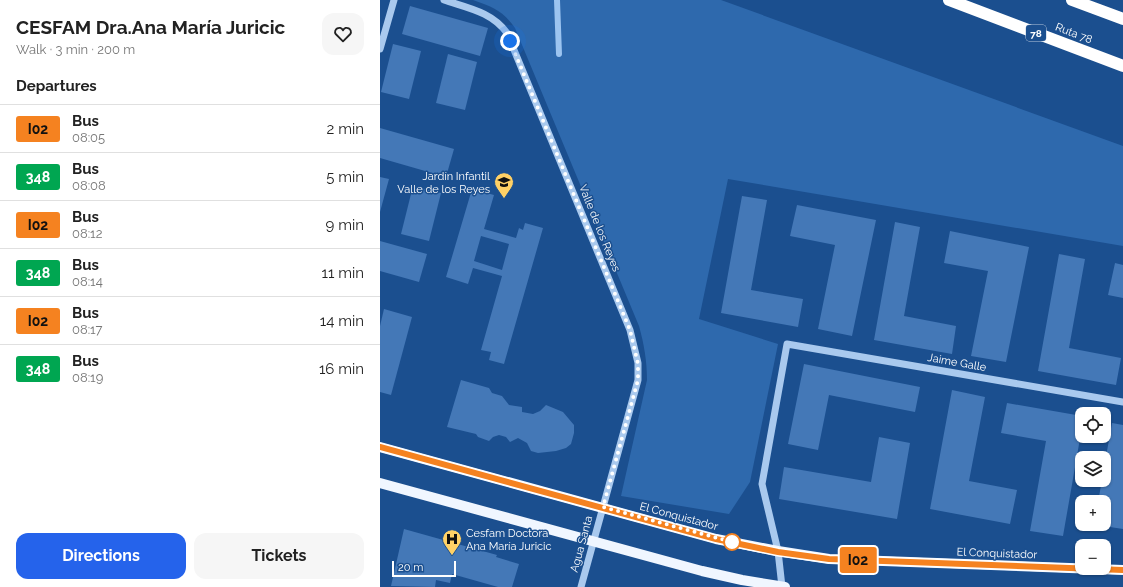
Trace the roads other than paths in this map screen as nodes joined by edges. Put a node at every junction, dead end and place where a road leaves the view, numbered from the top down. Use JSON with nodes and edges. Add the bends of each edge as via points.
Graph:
{"nodes":[{"id":1,"x":394,"y":0,"type":"edge"},
{"id":2,"x":444,"y":0,"type":"edge"},
{"id":3,"x":949,"y":0,"type":"edge"},
{"id":4,"x":1072,"y":0,"type":"edge"},
{"id":5,"x":1123,"y":19,"type":"edge"},
{"id":6,"x":380,"y":49,"type":"edge"},
{"id":7,"x":1123,"y":66,"type":"edge"},
{"id":8,"x":1123,"y":402,"type":"edge"},
{"id":9,"x":380,"y":447,"type":"edge"},
{"id":10,"x":380,"y":483,"type":"edge"},
{"id":11,"x":603,"y":507,"type":"junction"},
{"id":12,"x":594,"y":542,"type":"junction"},
{"id":13,"x":778,"y":552,"type":"junction"},
{"id":14,"x":1123,"y":570,"type":"edge"},
{"id":15,"x":581,"y":587,"type":"edge"},
{"id":16,"x":783,"y":587,"type":"edge"}],
"edges":[{"from":1,"to":6,"type":"street"},
{"from":2,"to":11,"type":"street","name":"Valle de los Reyes","via":[[487,15],[499,22],[507,33],[630,330],[638,364],[638,380]]},
{"from":3,"to":7,"type":"highway","name":"Ruta 78","number":"78"},
{"from":4,"to":5,"type":"highway"},
{"from":8,"to":13,"type":"street","name":"Jaime Galle","via":[[787,344],[762,484]]},
{"from":9,"to":11,"type":"main road","name":"El Conquistador"},
{"from":10,"to":12,"type":"main road"},
{"from":11,"to":12,"type":"street","name":"Agua Santa"},
{"from":11,"to":13,"type":"main road","name":"El Conquistador","via":[[716,539]]},
{"from":12,"to":15,"type":"street","name":"Agua Santa"},
{"from":12,"to":16,"type":"main road","via":[[702,571]]},
{"from":13,"to":14,"type":"main road","name":"El Conquistador","via":[[829,559]]},
{"from":13,"to":16,"type":"street"}]}
